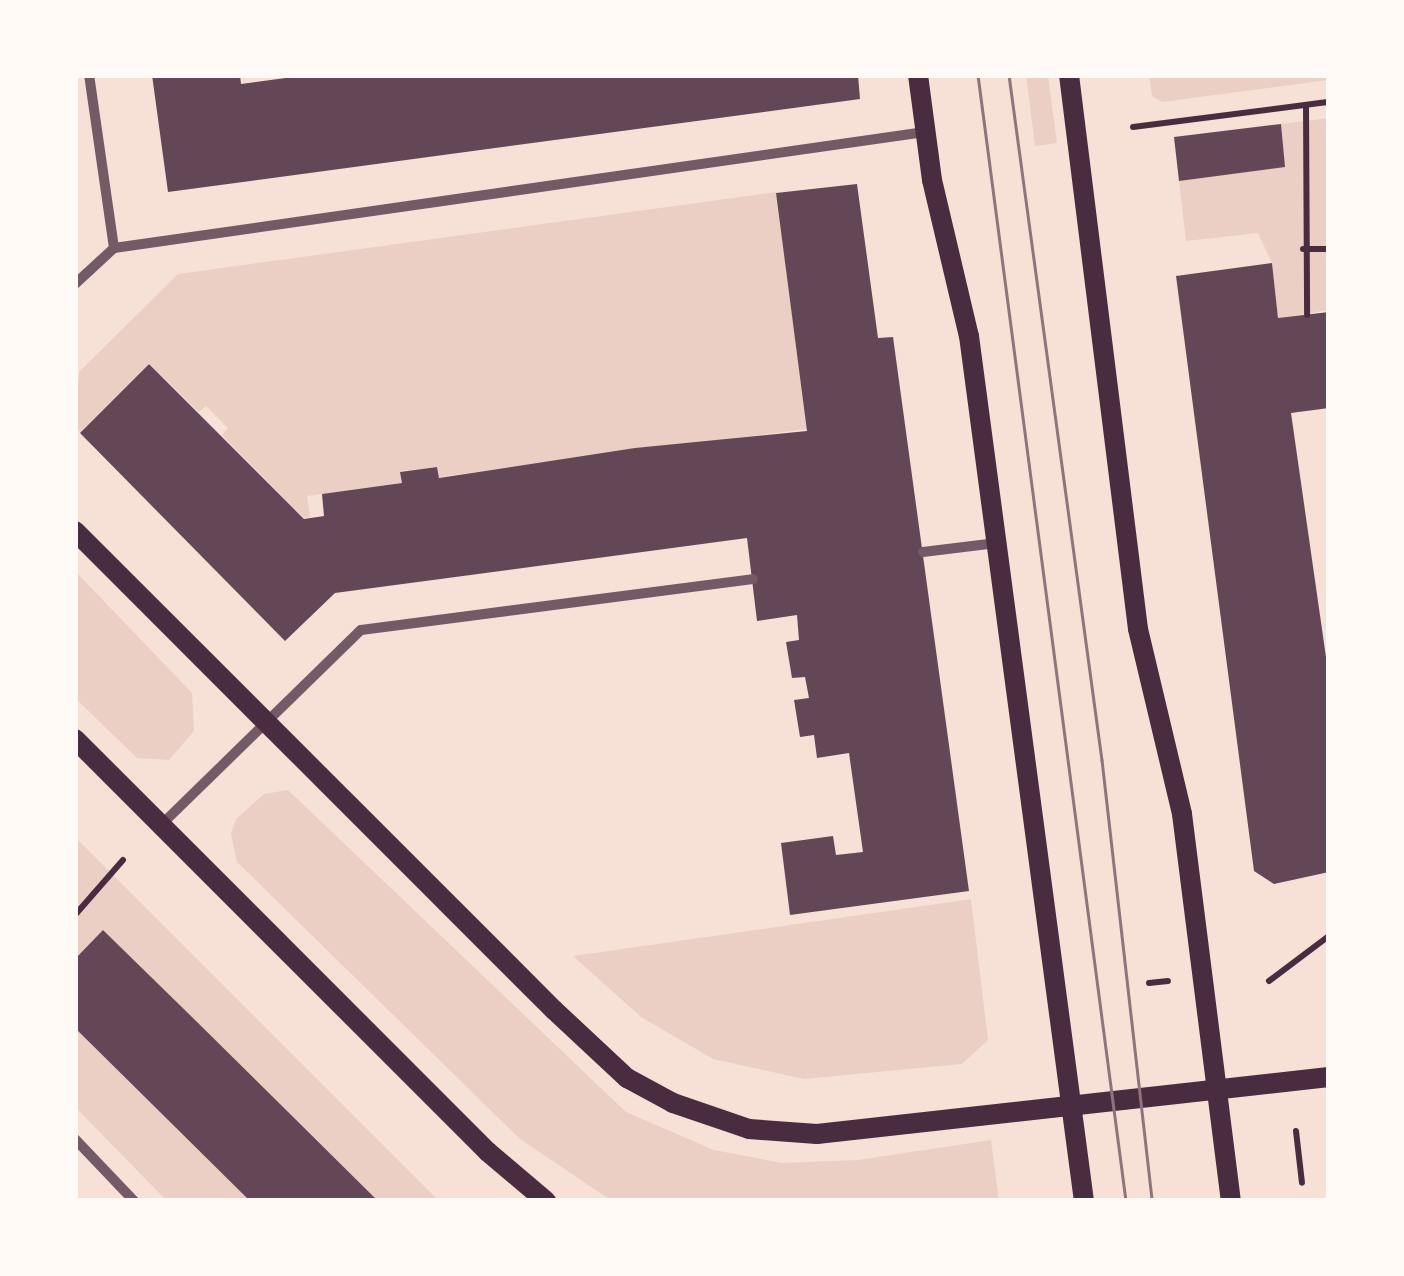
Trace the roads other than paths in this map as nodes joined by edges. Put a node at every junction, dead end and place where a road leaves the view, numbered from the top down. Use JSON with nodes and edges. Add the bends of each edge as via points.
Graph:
{"nodes":[{"id":1,"x":89,"y":75,"type":"edge"},
{"id":2,"x":918,"y":75,"type":"edge"},
{"id":3,"x":1068,"y":75,"type":"edge"},
{"id":4,"x":925,"y":132,"type":"junction"},
{"id":5,"x":114,"y":248,"type":"junction"},
{"id":6,"x":75,"y":284,"type":"edge"},
{"id":7,"x":75,"y":531,"type":"edge"},
{"id":8,"x":996,"y":542,"type":"junction"},
{"id":9,"x":923,"y":552,"type":"dead end"},
{"id":10,"x":752,"y":579,"type":"dead end"},
{"id":11,"x":264,"y":722,"type":"junction"},
{"id":12,"x":75,"y":739,"type":"edge"},
{"id":13,"x":160,"y":826,"type":"junction"},
{"id":14,"x":1329,"y":1077,"type":"edge"},
{"id":15,"x":1220,"y":1089,"type":"junction"},
{"id":16,"x":1070,"y":1104,"type":"junction"},
{"id":17,"x":75,"y":1139,"type":"edge"},
{"id":18,"x":134,"y":1201,"type":"edge"},
{"id":19,"x":546,"y":1201,"type":"edge"},
{"id":20,"x":1084,"y":1201,"type":"edge"},
{"id":21,"x":1232,"y":1201,"type":"edge"}],
"edges":[{"from":1,"to":5,"type":"street"},
{"from":2,"to":4,"type":"main road"},
{"from":3,"to":15,"type":"main road","via":[[1138,629],[1182,814]]},
{"from":4,"to":5,"type":"street"},
{"from":4,"to":8,"type":"main road","via":[[968,336]]},
{"from":5,"to":6,"type":"street"},
{"from":7,"to":11,"type":"main road"},
{"from":8,"to":9,"type":"street"},
{"from":8,"to":16,"type":"main road"},
{"from":10,"to":11,"type":"street","via":[[361,630]]},
{"from":11,"to":13,"type":"street"},
{"from":11,"to":16,"type":"main road","via":[[627,1078],[673,1104],[749,1129],[816,1134]]},
{"from":12,"to":13,"type":"main road"},
{"from":13,"to":19,"type":"main road","via":[[488,1152]]},
{"from":14,"to":15,"type":"main road"},
{"from":15,"to":16,"type":"main road"},
{"from":15,"to":21,"type":"main road"},
{"from":16,"to":20,"type":"main road"},
{"from":17,"to":18,"type":"street"}]}
